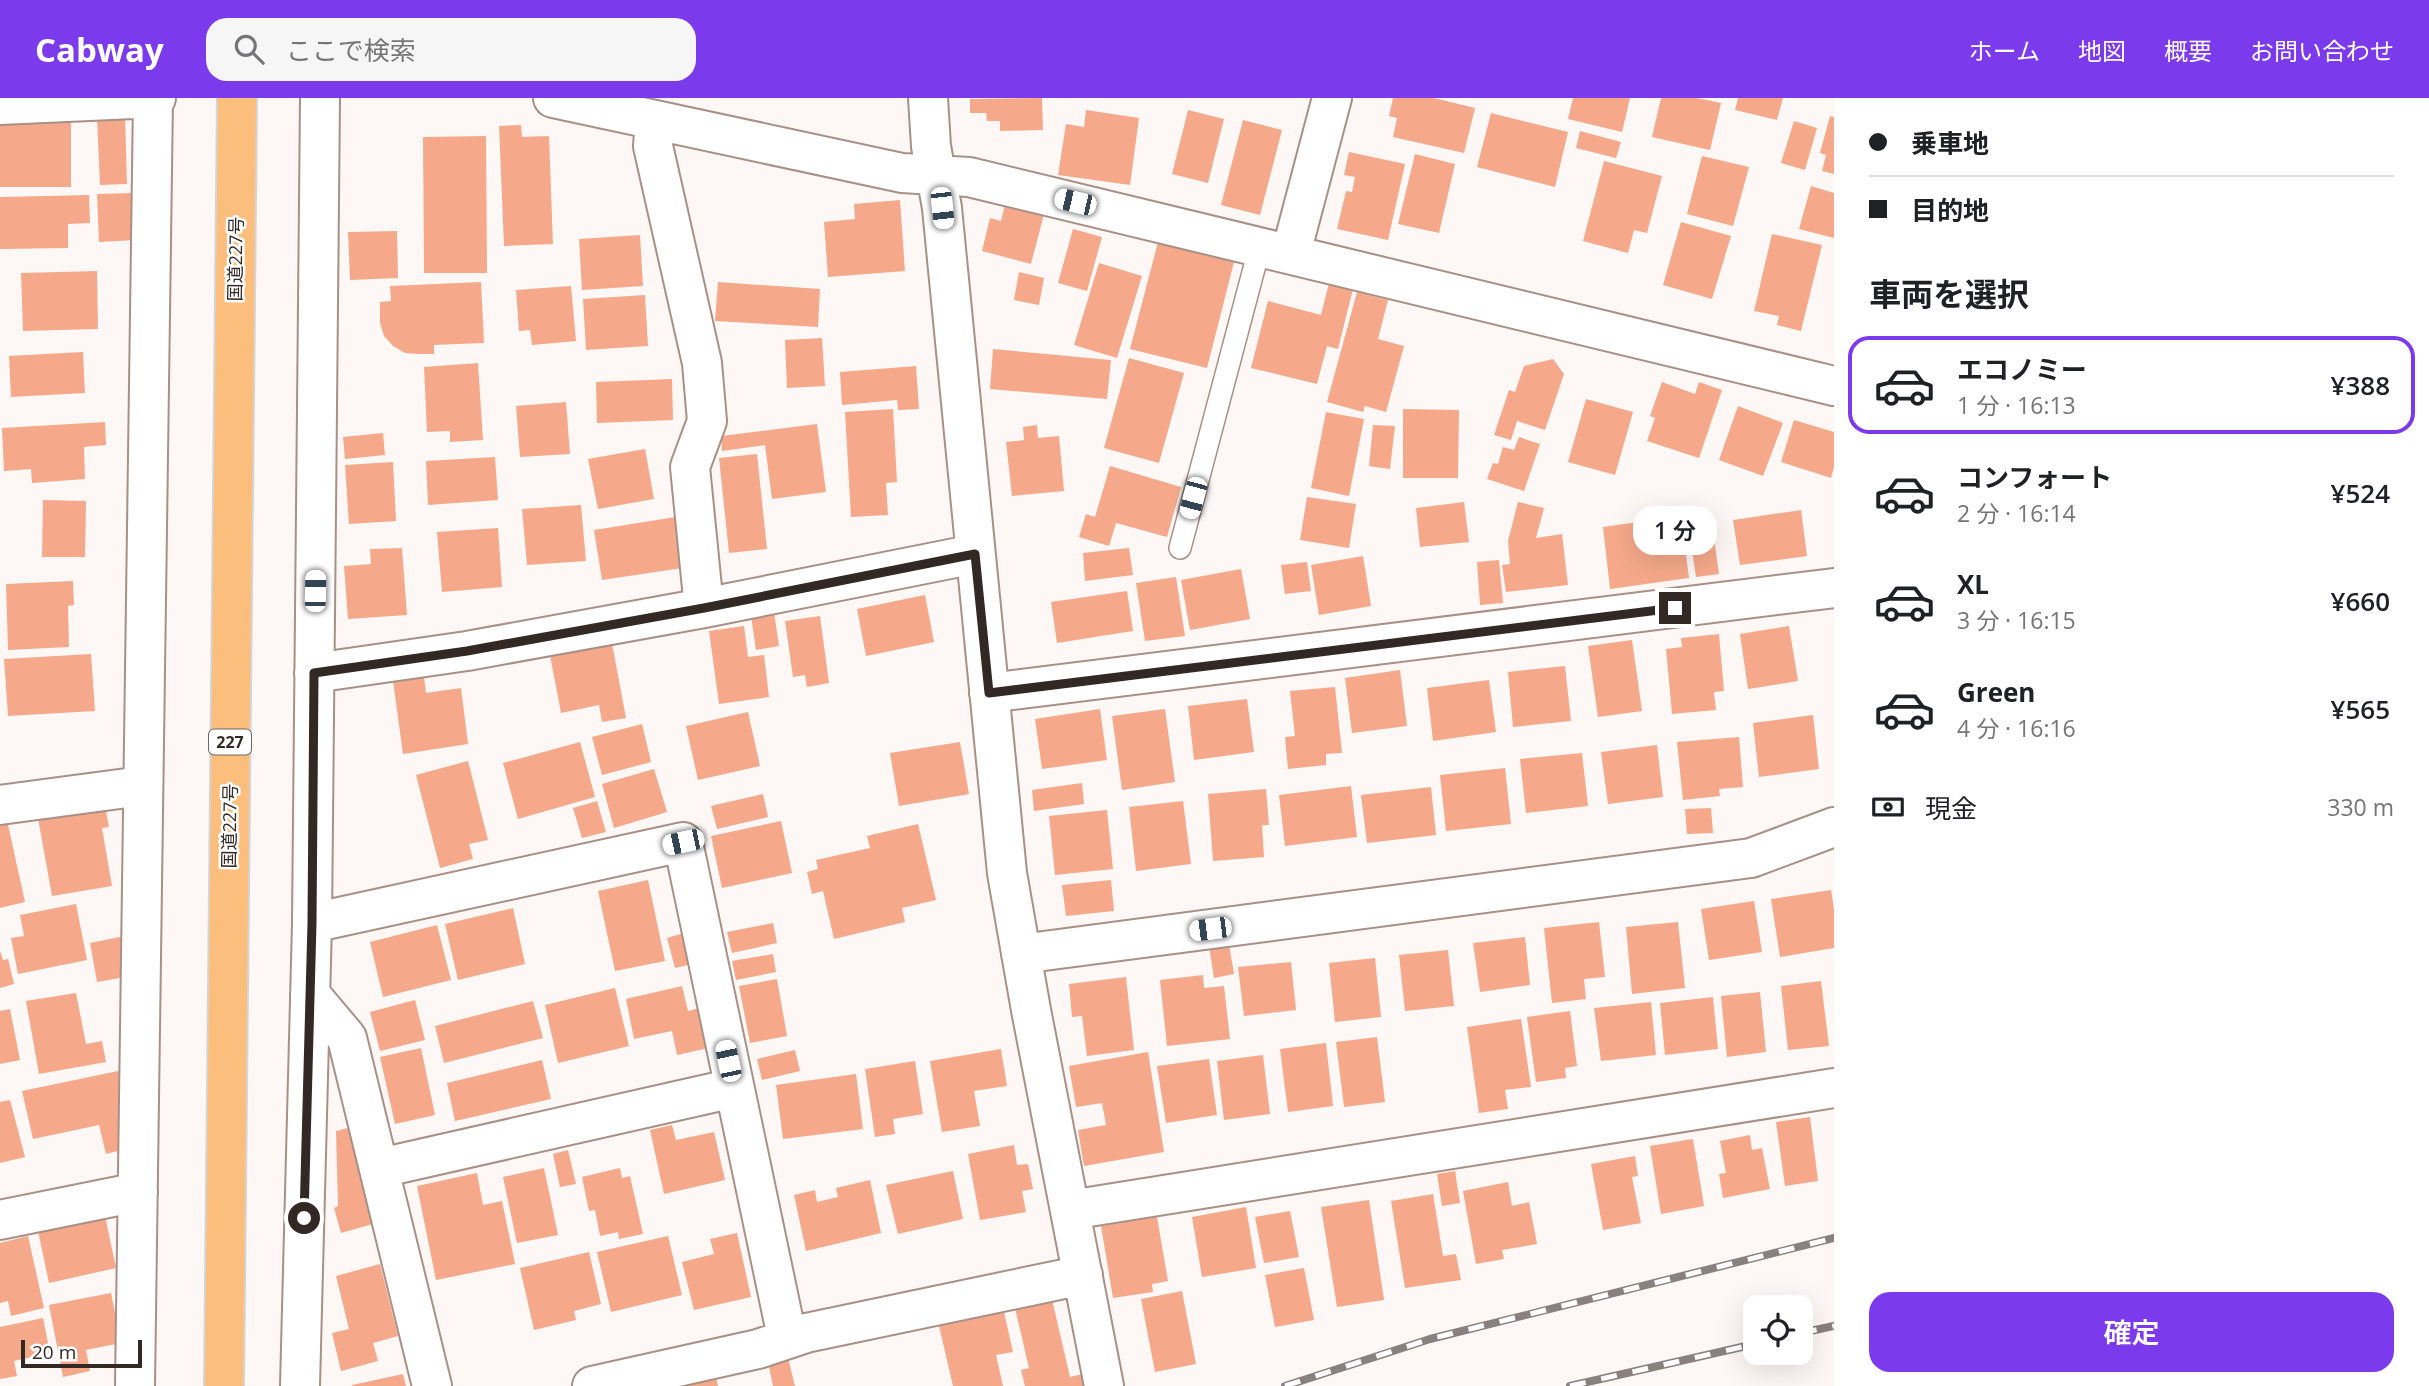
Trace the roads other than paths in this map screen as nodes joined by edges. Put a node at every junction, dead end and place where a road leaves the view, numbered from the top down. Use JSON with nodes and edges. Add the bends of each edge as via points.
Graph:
{"nodes":[{"id":1,"x":237,"y":98,"type":"edge"},
{"id":2,"x":320,"y":98,"type":"edge"},
{"id":3,"x":928,"y":98,"type":"edge"},
{"id":4,"x":1332,"y":98,"type":"edge"},
{"id":5,"x":155,"y":99,"type":"edge"},
{"id":6,"x":564,"y":99,"type":"edge"},
{"id":7,"x":0,"y":105,"type":"edge"},
{"id":8,"x":655,"y":120,"type":"junction"},
{"id":9,"x":936,"y":176,"type":"junction"},
{"id":10,"x":1276,"y":250,"type":"junction"},
{"id":11,"x":1834,"y":386,"type":"edge"},
{"id":12,"x":1180,"y":548,"type":"dead end"},
{"id":13,"x":975,"y":554,"type":"junction"},
{"id":14,"x":1834,"y":588,"type":"edge"},
{"id":15,"x":704,"y":608,"type":"junction"},
{"id":16,"x":314,"y":673,"type":"junction"},
{"id":17,"x":989,"y":693,"type":"junction"},
{"id":18,"x":142,"y":786,"type":"junction"},
{"id":19,"x":0,"y":805,"type":"edge"},
{"id":20,"x":1834,"y":827,"type":"edge"},
{"id":21,"x":312,"y":923,"type":"junction"},
{"id":22,"x":1021,"y":954,"type":"junction"},
{"id":23,"x":310,"y":994,"type":"junction"},
{"id":24,"x":734,"y":1088,"type":"junction"},
{"id":25,"x":1834,"y":1088,"type":"edge"},
{"id":26,"x":380,"y":1168,"type":"junction"},
{"id":27,"x":138,"y":1192,"type":"junction"},
{"id":28,"x":1070,"y":1210,"type":"junction"},
{"id":29,"x":0,"y":1220,"type":"edge"},
{"id":30,"x":1083,"y":1275,"type":"junction"},
{"id":31,"x":787,"y":1337,"type":"junction"},
{"id":32,"x":135,"y":1386,"type":"edge"},
{"id":33,"x":224,"y":1386,"type":"edge"},
{"id":34,"x":300,"y":1386,"type":"edge"},
{"id":35,"x":432,"y":1386,"type":"edge"},
{"id":36,"x":592,"y":1386,"type":"edge"},
{"id":37,"x":1104,"y":1386,"type":"edge"}],
"edges":[{"from":1,"to":33,"type":"highway","name":"国道227号","number":"227"},
{"from":2,"to":16,"type":"street"},
{"from":3,"to":9,"type":"street"},
{"from":4,"to":10,"type":"street"},
{"from":5,"to":7,"type":"street"},
{"from":5,"to":18,"type":"street"},
{"from":6,"to":8,"type":"street"},
{"from":8,"to":9,"type":"street","via":[[902,173]]},
{"from":8,"to":15,"type":"street","via":[[653,146],[702,363],[707,421],[690,467]]},
{"from":9,"to":10,"type":"street","via":[[969,177]]},
{"from":9,"to":13,"type":"street"},
{"from":10,"to":11,"type":"street"},
{"from":10,"to":12,"type":"lane"},
{"from":13,"to":15,"type":"street"},
{"from":13,"to":17,"type":"street"},
{"from":14,"to":17,"type":"street"},
{"from":15,"to":16,"type":"street"},
{"from":16,"to":21,"type":"street"},
{"from":17,"to":22,"type":"street","via":[[1007,873]]},
{"from":18,"to":19,"type":"street"},
{"from":18,"to":27,"type":"street"},
{"from":20,"to":22,"type":"street","via":[[1751,858]]},
{"from":21,"to":23,"type":"street"},
{"from":21,"to":24,"type":"street","via":[[683,842]]},
{"from":22,"to":28,"type":"street"},
{"from":23,"to":26,"type":"street","via":[[347,1038]]},
{"from":23,"to":34,"type":"street"},
{"from":24,"to":26,"type":"street"},
{"from":24,"to":31,"type":"street"},
{"from":25,"to":28,"type":"street"},
{"from":26,"to":35,"type":"street"},
{"from":27,"to":29,"type":"street"},
{"from":27,"to":32,"type":"street"},
{"from":28,"to":30,"type":"street"},
{"from":30,"to":31,"type":"street"},
{"from":30,"to":37,"type":"street"},
{"from":31,"to":36,"type":"street","via":[[758,1349]]}]}
